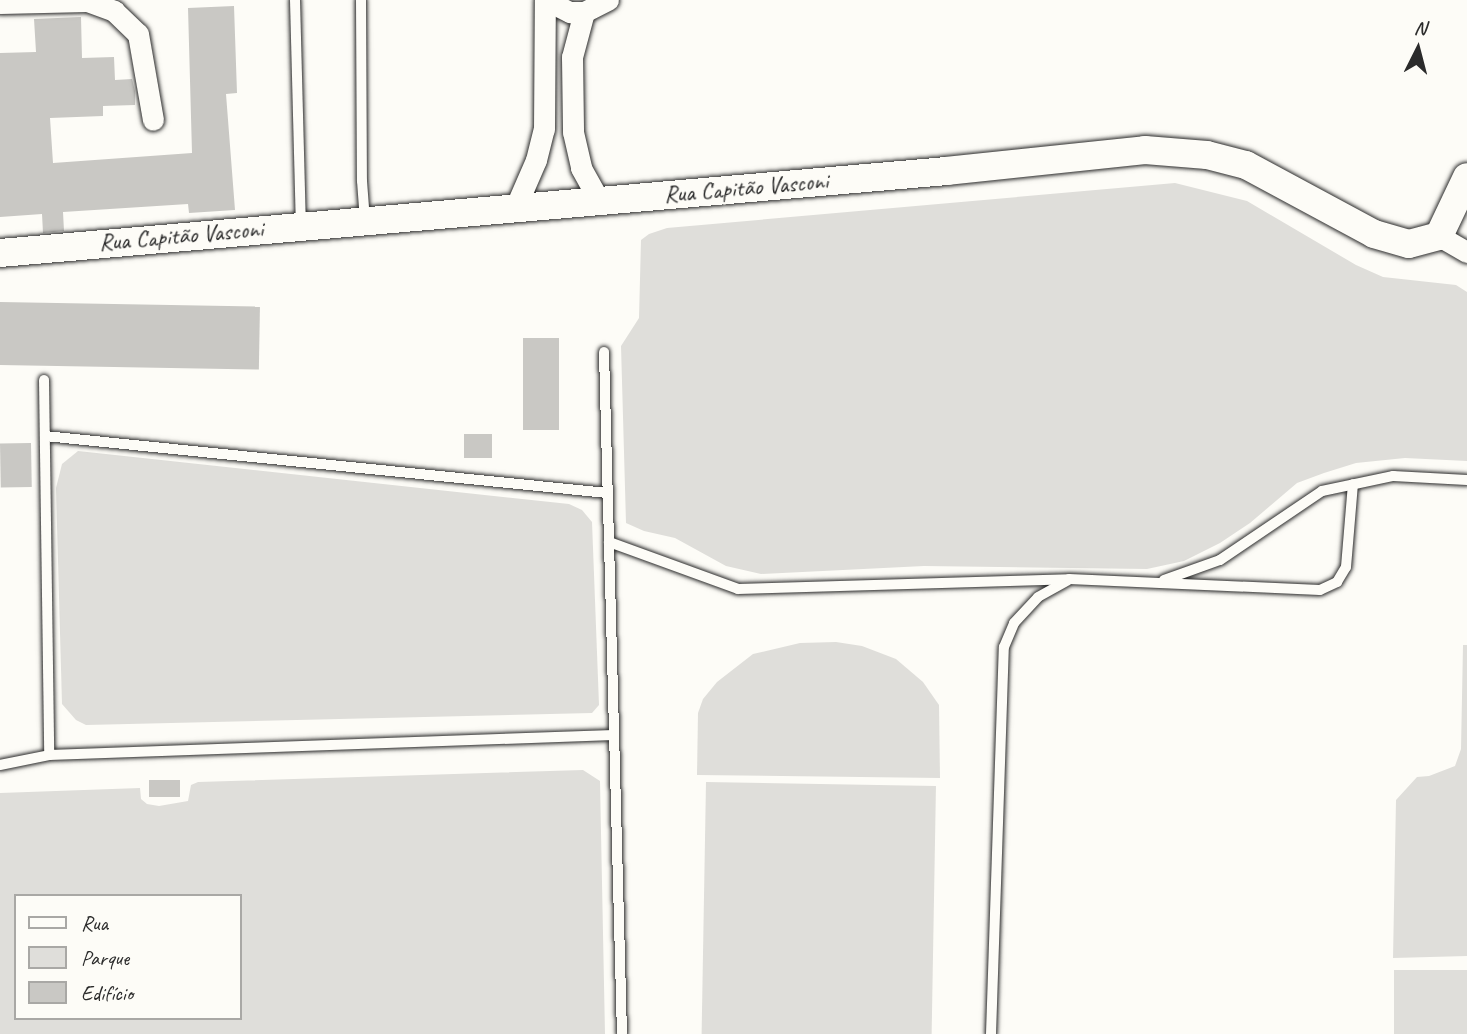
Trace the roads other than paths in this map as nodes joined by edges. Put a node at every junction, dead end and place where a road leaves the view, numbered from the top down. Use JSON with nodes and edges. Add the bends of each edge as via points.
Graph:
{"nodes":[{"id":1,"x":295,"y":0,"type":"edge"},
{"id":2,"x":361,"y":0,"type":"edge"},
{"id":3,"x":545,"y":0,"type":"edge"},
{"id":4,"x":608,"y":0,"type":"edge"},
{"id":5,"x":0,"y":3,"type":"edge"},
{"id":6,"x":584,"y":12,"type":"junction"},
{"id":7,"x":546,"y":56,"type":"junction"},
{"id":8,"x":572,"y":57,"type":"junction"},
{"id":9,"x":153,"y":120,"type":"dead end"},
{"id":10,"x":544,"y":129,"type":"junction"},
{"id":11,"x":573,"y":132,"type":"junction"},
{"id":12,"x":1467,"y":177,"type":"edge"},
{"id":13,"x":599,"y":200,"type":"junction"},
{"id":14,"x":516,"y":206,"type":"junction"},
{"id":15,"x":365,"y":221,"type":"junction"},
{"id":16,"x":301,"y":225,"type":"junction"},
{"id":17,"x":1438,"y":236,"type":"junction"},
{"id":18,"x":1467,"y":252,"type":"edge"},
{"id":19,"x":0,"y":253,"type":"edge"},
{"id":20,"x":604,"y":352,"type":"dead end"},
{"id":21,"x":44,"y":380,"type":"dead end"},
{"id":22,"x":45,"y":436,"type":"junction"},
{"id":23,"x":1467,"y":480,"type":"edge"},
{"id":24,"x":1353,"y":484,"type":"junction"},
{"id":25,"x":607,"y":493,"type":"junction"},
{"id":26,"x":609,"y":542,"type":"junction"},
{"id":27,"x":1069,"y":579,"type":"junction"},
{"id":28,"x":1150,"y":583,"type":"junction"},
{"id":29,"x":614,"y":735,"type":"junction"},
{"id":30,"x":49,"y":755,"type":"junction"},
{"id":31,"x":0,"y":765,"type":"edge"},
{"id":32,"x":622,"y":1034,"type":"edge"},
{"id":33,"x":991,"y":1034,"type":"edge"}],
"edges":[{"from":1,"to":16,"type":"lane"},
{"from":2,"to":15,"type":"lane"},
{"from":3,"to":6,"type":"street","via":[[570,12]]},
{"from":3,"to":7,"type":"street"},
{"from":4,"to":6,"type":"street"},
{"from":5,"to":9,"type":"street","via":[[87,1],[114,11],[138,34]]},
{"from":6,"to":8,"type":"street"},
{"from":7,"to":8,"type":"street"},
{"from":7,"to":10,"type":"street"},
{"from":8,"to":11,"type":"street"},
{"from":10,"to":11,"type":"street"},
{"from":10,"to":14,"type":"street"},
{"from":11,"to":13,"type":"street","via":[[581,168]]},
{"from":12,"to":17,"type":"street"},
{"from":13,"to":14,"type":"street","name":"Rua Capitão Vasconi"},
{"from":13,"to":17,"type":"street","name":"Rua Capitão Vasconi","via":[[1145,150],[1208,155],[1246,165],[1374,234],[1409,244]]},
{"from":14,"to":15,"type":"street","name":"Rua Capitão Vasconi"},
{"from":15,"to":16,"type":"street","name":"Rua Capitão Vasconi"},
{"from":16,"to":19,"type":"street","name":"Rua Capitão Vasconi"},
{"from":17,"to":18,"type":"street"},
{"from":20,"to":25,"type":"lane"},
{"from":21,"to":22,"type":"lane"},
{"from":22,"to":25,"type":"lane"},
{"from":22,"to":30,"type":"lane"},
{"from":23,"to":24,"type":"lane","via":[[1393,476]]},
{"from":24,"to":28,"type":"lane","via":[[1322,491],[1220,560]]},
{"from":24,"to":28,"type":"lane","via":[[1346,567],[1337,582],[1320,590]]},
{"from":25,"to":26,"type":"lane"},
{"from":26,"to":27,"type":"lane","via":[[738,589]]},
{"from":26,"to":29,"type":"lane"},
{"from":27,"to":28,"type":"lane"},
{"from":27,"to":33,"type":"lane","via":[[1038,597],[1014,623],[1004,647]]},
{"from":29,"to":30,"type":"lane"},
{"from":29,"to":32,"type":"lane"},
{"from":30,"to":31,"type":"lane"}]}
